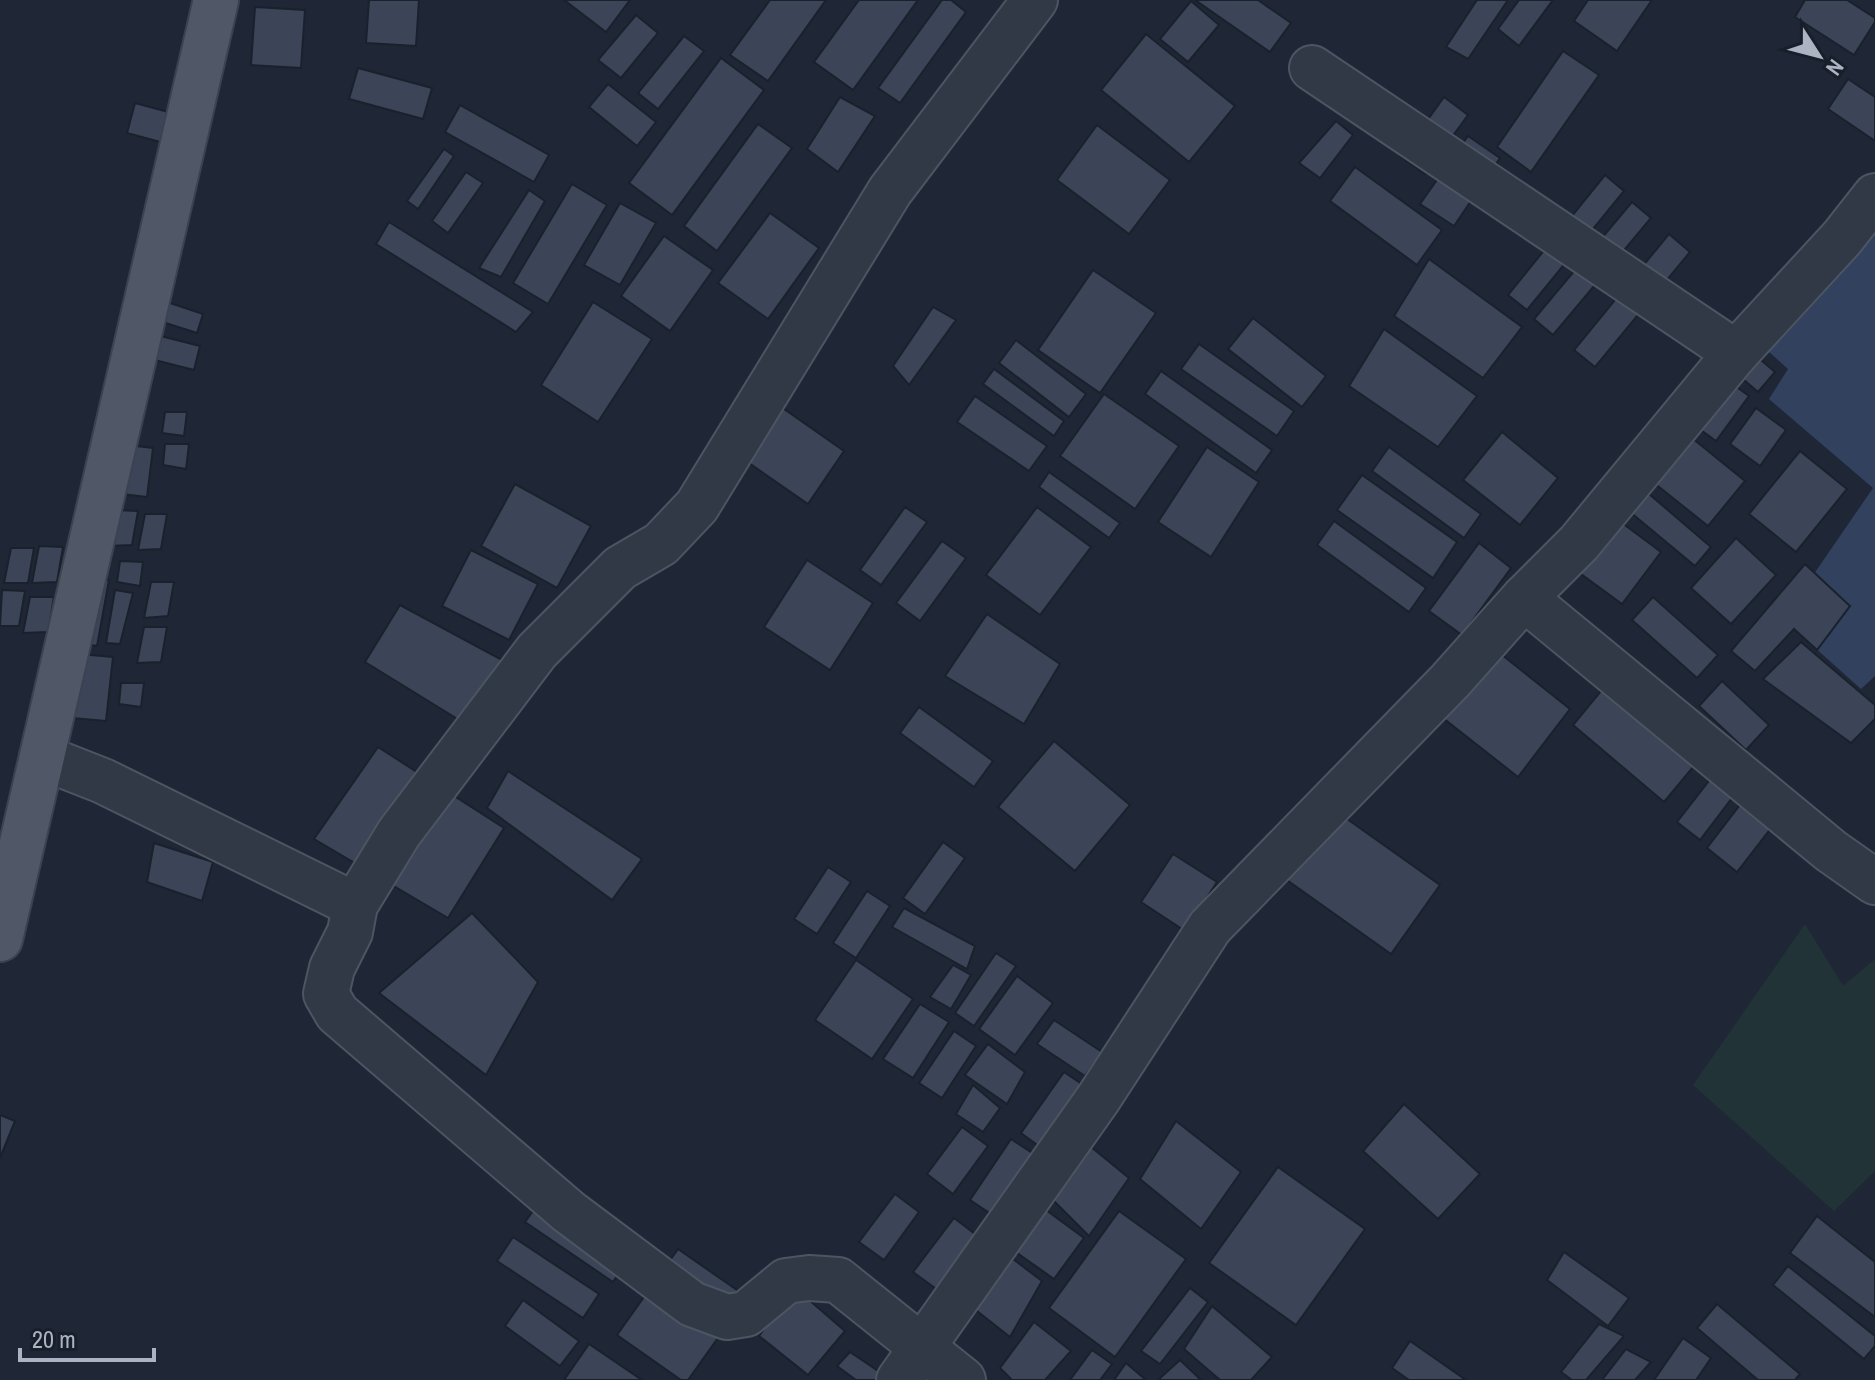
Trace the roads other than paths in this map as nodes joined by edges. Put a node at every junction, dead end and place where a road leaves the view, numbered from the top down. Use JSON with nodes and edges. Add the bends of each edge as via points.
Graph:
{"nodes":[{"id":1,"x":216,"y":0,"type":"edge"},
{"id":2,"x":1025,"y":4,"type":"edge"},
{"id":3,"x":1312,"y":68,"type":"dead end"},
{"id":4,"x":1875,"y":196,"type":"edge"},
{"id":5,"x":1736,"y":353,"type":"junction"},
{"id":6,"x":1524,"y":598,"type":"junction"},
{"id":7,"x":42,"y":757,"type":"junction"},
{"id":8,"x":1875,"y":882,"type":"edge"},
{"id":9,"x":355,"y":905,"type":"junction"},
{"id":10,"x":0,"y":939,"type":"edge"},
{"id":11,"x":910,"y":1364,"type":"edge"},
{"id":12,"x":963,"y":1380,"type":"edge"}],
"edges":[{"from":1,"to":7,"type":"main road"},
{"from":2,"to":9,"type":"street","via":[[890,191],[697,506],[661,544],[620,568],[537,651],[399,833]]},
{"from":3,"to":5,"type":"street"},
{"from":4,"to":5,"type":"street"},
{"from":5,"to":6,"type":"street","via":[[1579,543]]},
{"from":6,"to":8,"type":"street"},
{"from":6,"to":11,"type":"street","via":[[1210,927],[1098,1099]]},
{"from":7,"to":9,"type":"street","via":[[103,781]]},
{"from":7,"to":10,"type":"main road"},
{"from":9,"to":11,"type":"street","via":[[326,994],[337,1013],[569,1212],[692,1304],[727,1317],[746,1314],[786,1281],[838,1280]]},
{"from":11,"to":12,"type":"street"}]}
